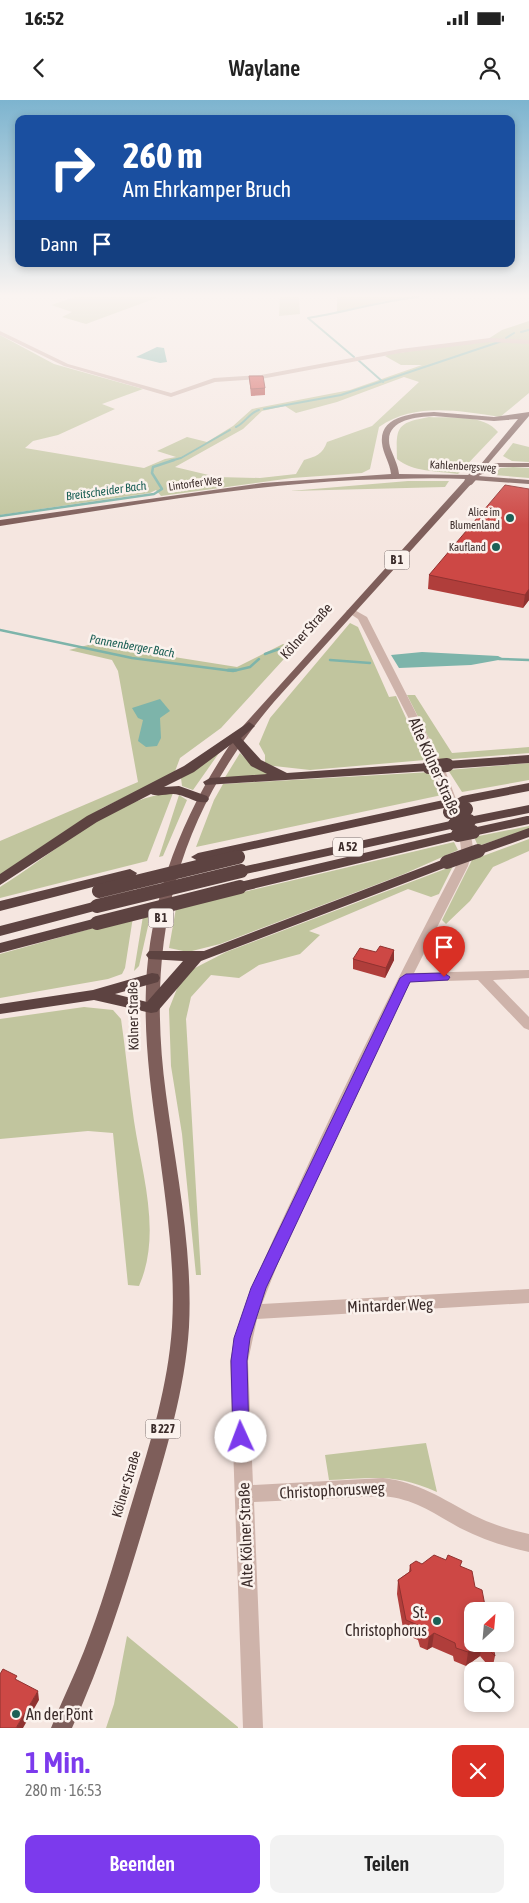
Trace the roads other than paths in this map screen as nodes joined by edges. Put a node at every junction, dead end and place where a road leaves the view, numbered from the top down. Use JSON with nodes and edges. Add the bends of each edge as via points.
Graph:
{"nodes":[{"id":1,"x":94,"y":373,"type":"edge"},
{"id":2,"x":283,"y":373,"type":"edge"},
{"id":3,"x":527,"y":413,"type":"edge"},
{"id":4,"x":490,"y":420,"type":"junction"},
{"id":5,"x":513,"y":430,"type":"junction"},
{"id":6,"x":387,"y":453,"type":"junction"},
{"id":7,"x":491,"y":455,"type":"junction"},
{"id":8,"x":394,"y":464,"type":"junction"},
{"id":9,"x":515,"y":464,"type":"junction"},
{"id":10,"x":529,"y":465,"type":"edge"},
{"id":11,"x":382,"y":470,"type":"junction"},
{"id":12,"x":475,"y":474,"type":"junction"},
{"id":13,"x":433,"y":475,"type":"junction"},
{"id":14,"x":395,"y":476,"type":"junction"},
{"id":15,"x":529,"y":482,"type":"edge"},
{"id":16,"x":0,"y":523,"type":"edge"},
{"id":17,"x":351,"y":611,"type":"junction"},
{"id":18,"x":249,"y":726,"type":"junction"},
{"id":19,"x":238,"y":742,"type":"junction"},
{"id":20,"x":529,"y":760,"type":"edge"},
{"id":21,"x":293,"y":776,"type":"junction"},
{"id":22,"x":210,"y":782,"type":"junction"},
{"id":23,"x":529,"y":787,"type":"edge"},
{"id":24,"x":529,"y":796,"type":"edge"},
{"id":25,"x":202,"y":799,"type":"junction"},
{"id":26,"x":129,"y":800,"type":"junction"},
{"id":27,"x":529,"y":809,"type":"edge"},
{"id":28,"x":460,"y":817,"type":"junction"},
{"id":29,"x":529,"y":819,"type":"edge"},
{"id":30,"x":529,"y":832,"type":"edge"},
{"id":31,"x":0,"y":881,"type":"edge"},
{"id":32,"x":98,"y":899,"type":"junction"},
{"id":33,"x":0,"y":906,"type":"edge"},
{"id":34,"x":0,"y":916,"type":"edge"},
{"id":35,"x":0,"y":930,"type":"edge"},
{"id":36,"x":0,"y":948,"type":"edge"},
{"id":37,"x":154,"y":955,"type":"junction"},
{"id":38,"x":196,"y":957,"type":"junction"},
{"id":39,"x":529,"y":974,"type":"edge"},
{"id":40,"x":482,"y":976,"type":"junction"},
{"id":41,"x":152,"y":978,"type":"junction"},
{"id":42,"x":406,"y":978,"type":"junction"},
{"id":43,"x":94,"y":994,"type":"junction"},
{"id":44,"x":151,"y":1008,"type":"junction"},
{"id":45,"x":0,"y":1009,"type":"edge"},
{"id":46,"x":529,"y":1025,"type":"edge"},
{"id":47,"x":529,"y":1296,"type":"edge"},
{"id":48,"x":251,"y":1312,"type":"junction"},
{"id":49,"x":243,"y":1494,"type":"junction"},
{"id":50,"x":529,"y":1543,"type":"edge"},
{"id":51,"x":61,"y":1728,"type":"edge"},
{"id":52,"x":253,"y":1728,"type":"edge"}],
"edges":[{"from":1,"to":2,"type":"street","via":[[171,395],[214,380]]},
{"from":3,"to":4,"type":"main road"},
{"from":3,"to":5,"type":"main road","name":"Kölner Straße","number":"B 1"},
{"from":4,"to":5,"type":"main road"},
{"from":4,"to":6,"type":"main road","via":[[441,414],[400,420],[387,431]]},
{"from":5,"to":7,"type":"main road","name":"Kölner Straße","number":"B 1"},
{"from":6,"to":8,"type":"main road"},
{"from":6,"to":11,"type":"main road"},
{"from":7,"to":9,"type":"main road"},
{"from":7,"to":12,"type":"main road","name":"Kölner Straße","number":"B 1"},
{"from":8,"to":13,"type":"main road"},
{"from":8,"to":14,"type":"main road"},
{"from":9,"to":10,"type":"main road"},
{"from":9,"to":12,"type":"main road","via":[[490,466]]},
{"from":11,"to":14,"type":"main road","name":"Lintorfer Weg"},
{"from":11,"to":16,"type":"main road","name":"Lintorfer Weg"},
{"from":12,"to":17,"type":"main road","name":"Kölner Straße","number":"B 1","bridge":true},
{"from":13,"to":14,"type":"main road","name":"Kahlenbergsweg"},
{"from":13,"to":15,"type":"main road","name":"Kahlenbergsweg"},
{"from":17,"to":18,"type":"main road","name":"Kölner Straße","number":"B 1"},
{"from":17,"to":42,"type":"street","name":"Alte Kölner Straße","via":[[362,617],[440,770],[467,849],[462,866]]},
{"from":18,"to":19,"type":"main road","name":"Kölner Straße","number":"B 1"},
{"from":18,"to":26,"type":"highway","via":[[177,777]]},
{"from":19,"to":21,"type":"highway","via":[[259,766]]},
{"from":19,"to":22,"type":"main road","name":"Kölner Straße","number":"B 1"},
{"from":20,"to":21,"type":"highway","bridge":true},
{"from":21,"to":22,"type":"highway"},
{"from":22,"to":25,"type":"main road","name":"Kölner Straße","number":"B 1"},
{"from":23,"to":28,"type":"highway"},
{"from":24,"to":28,"type":"highway","number":"A 52"},
{"from":25,"to":26,"type":"highway","via":[[172,790]]},
{"from":25,"to":37,"type":"main road","name":"Kölner Straße","number":"B 1","via":[[169,881]]},
{"from":26,"to":31,"type":"highway","via":[[80,826]]},
{"from":27,"to":28,"type":"highway","number":"A 52"},
{"from":28,"to":29,"type":"highway"},
{"from":28,"to":32,"type":"highway","number":"A 52","bridge":true,"via":[[240,864]]},
{"from":28,"to":33,"type":"highway","via":[[198,857]]},
{"from":28,"to":36,"type":"highway","bridge":true,"via":[[240,887]]},
{"from":30,"to":38,"type":"highway","bridge":true},
{"from":32,"to":34,"type":"highway","number":"A 52"},
{"from":32,"to":35,"type":"highway","number":"A 52"},
{"from":37,"to":38,"type":"highway"},
{"from":37,"to":41,"type":"main road","name":"Kölner Straße","number":"B 1"},
{"from":38,"to":44,"type":"highway"},
{"from":39,"to":40,"type":"street"},
{"from":40,"to":42,"type":"street"},
{"from":40,"to":46,"type":"street"},
{"from":41,"to":43,"type":"highway"},
{"from":41,"to":44,"type":"main road","name":"Kölner Straße","number":"B 227"},
{"from":42,"to":48,"type":"street","name":"Alte Kölner Straße","via":[[311,1173]]},
{"from":43,"to":44,"type":"highway"},
{"from":43,"to":45,"type":"highway"},
{"from":44,"to":51,"type":"main road","name":"Kölner Straße","number":"B 227","via":[[155,1074],[178,1248],[181,1300],[178,1365],[161,1438],[103,1629]]},
{"from":47,"to":48,"type":"street","name":"Mintarder Weg"},
{"from":48,"to":49,"type":"street","name":"Alte Kölner Straße","via":[[242,1338],[239,1361]]},
{"from":49,"to":50,"type":"street","name":"Christophorusweg","via":[[383,1486],[402,1488],[425,1496],[480,1528]]},
{"from":49,"to":52,"type":"street","name":"Alte Kölner Straße"}]}
